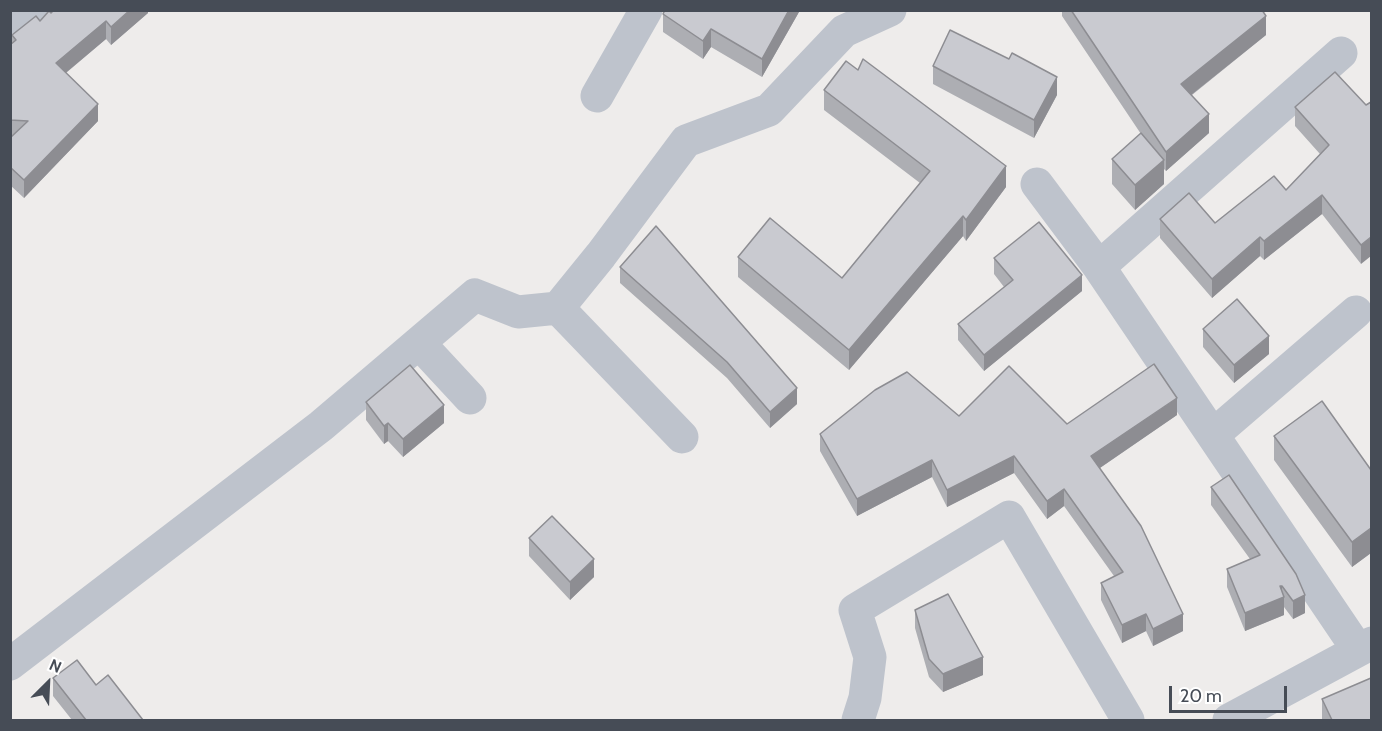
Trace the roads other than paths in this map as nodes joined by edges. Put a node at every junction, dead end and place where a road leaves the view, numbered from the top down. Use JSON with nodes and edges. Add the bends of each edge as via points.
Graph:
{"nodes":[{"id":1,"x":35,"y":10,"type":"edge"},
{"id":2,"x":646,"y":10,"type":"edge"},
{"id":3,"x":890,"y":10,"type":"edge"},
{"id":4,"x":10,"y":31,"type":"edge"},
{"id":5,"x":1341,"y":53,"type":"dead end"},
{"id":6,"x":597,"y":96,"type":"dead end"},
{"id":7,"x":1037,"y":184,"type":"dead end"},
{"id":8,"x":1099,"y":267,"type":"junction"},
{"id":9,"x":558,"y":308,"type":"junction"},
{"id":10,"x":1356,"y":312,"type":"dead end"},
{"id":11,"x":419,"y":343,"type":"junction"},
{"id":12,"x":470,"y":398,"type":"dead end"},
{"id":13,"x":1213,"y":435,"type":"junction"},
{"id":14,"x":682,"y":437,"type":"dead end"},
{"id":15,"x":1365,"y":646,"type":"edge"},
{"id":16,"x":10,"y":664,"type":"edge"},
{"id":17,"x":858,"y":720,"type":"edge"},
{"id":18,"x":1128,"y":720,"type":"edge"},
{"id":19,"x":1229,"y":720,"type":"edge"}],
"edges":[{"from":1,"to":4,"type":"street"},
{"from":2,"to":6,"type":"street"},
{"from":3,"to":9,"type":"street","via":[[844,31],[769,110],[687,141]]},
{"from":5,"to":8,"type":"street"},
{"from":7,"to":8,"type":"street"},
{"from":8,"to":13,"type":"street"},
{"from":9,"to":11,"type":"street","via":[[518,312],[475,296]]},
{"from":9,"to":14,"type":"street"},
{"from":10,"to":13,"type":"street"},
{"from":11,"to":12,"type":"street"},
{"from":11,"to":16,"type":"street","via":[[321,426]]},
{"from":13,"to":15,"type":"street"},
{"from":15,"to":19,"type":"street"},
{"from":17,"to":18,"type":"street","via":[[870,657],[855,610],[1009,517]]}]}
